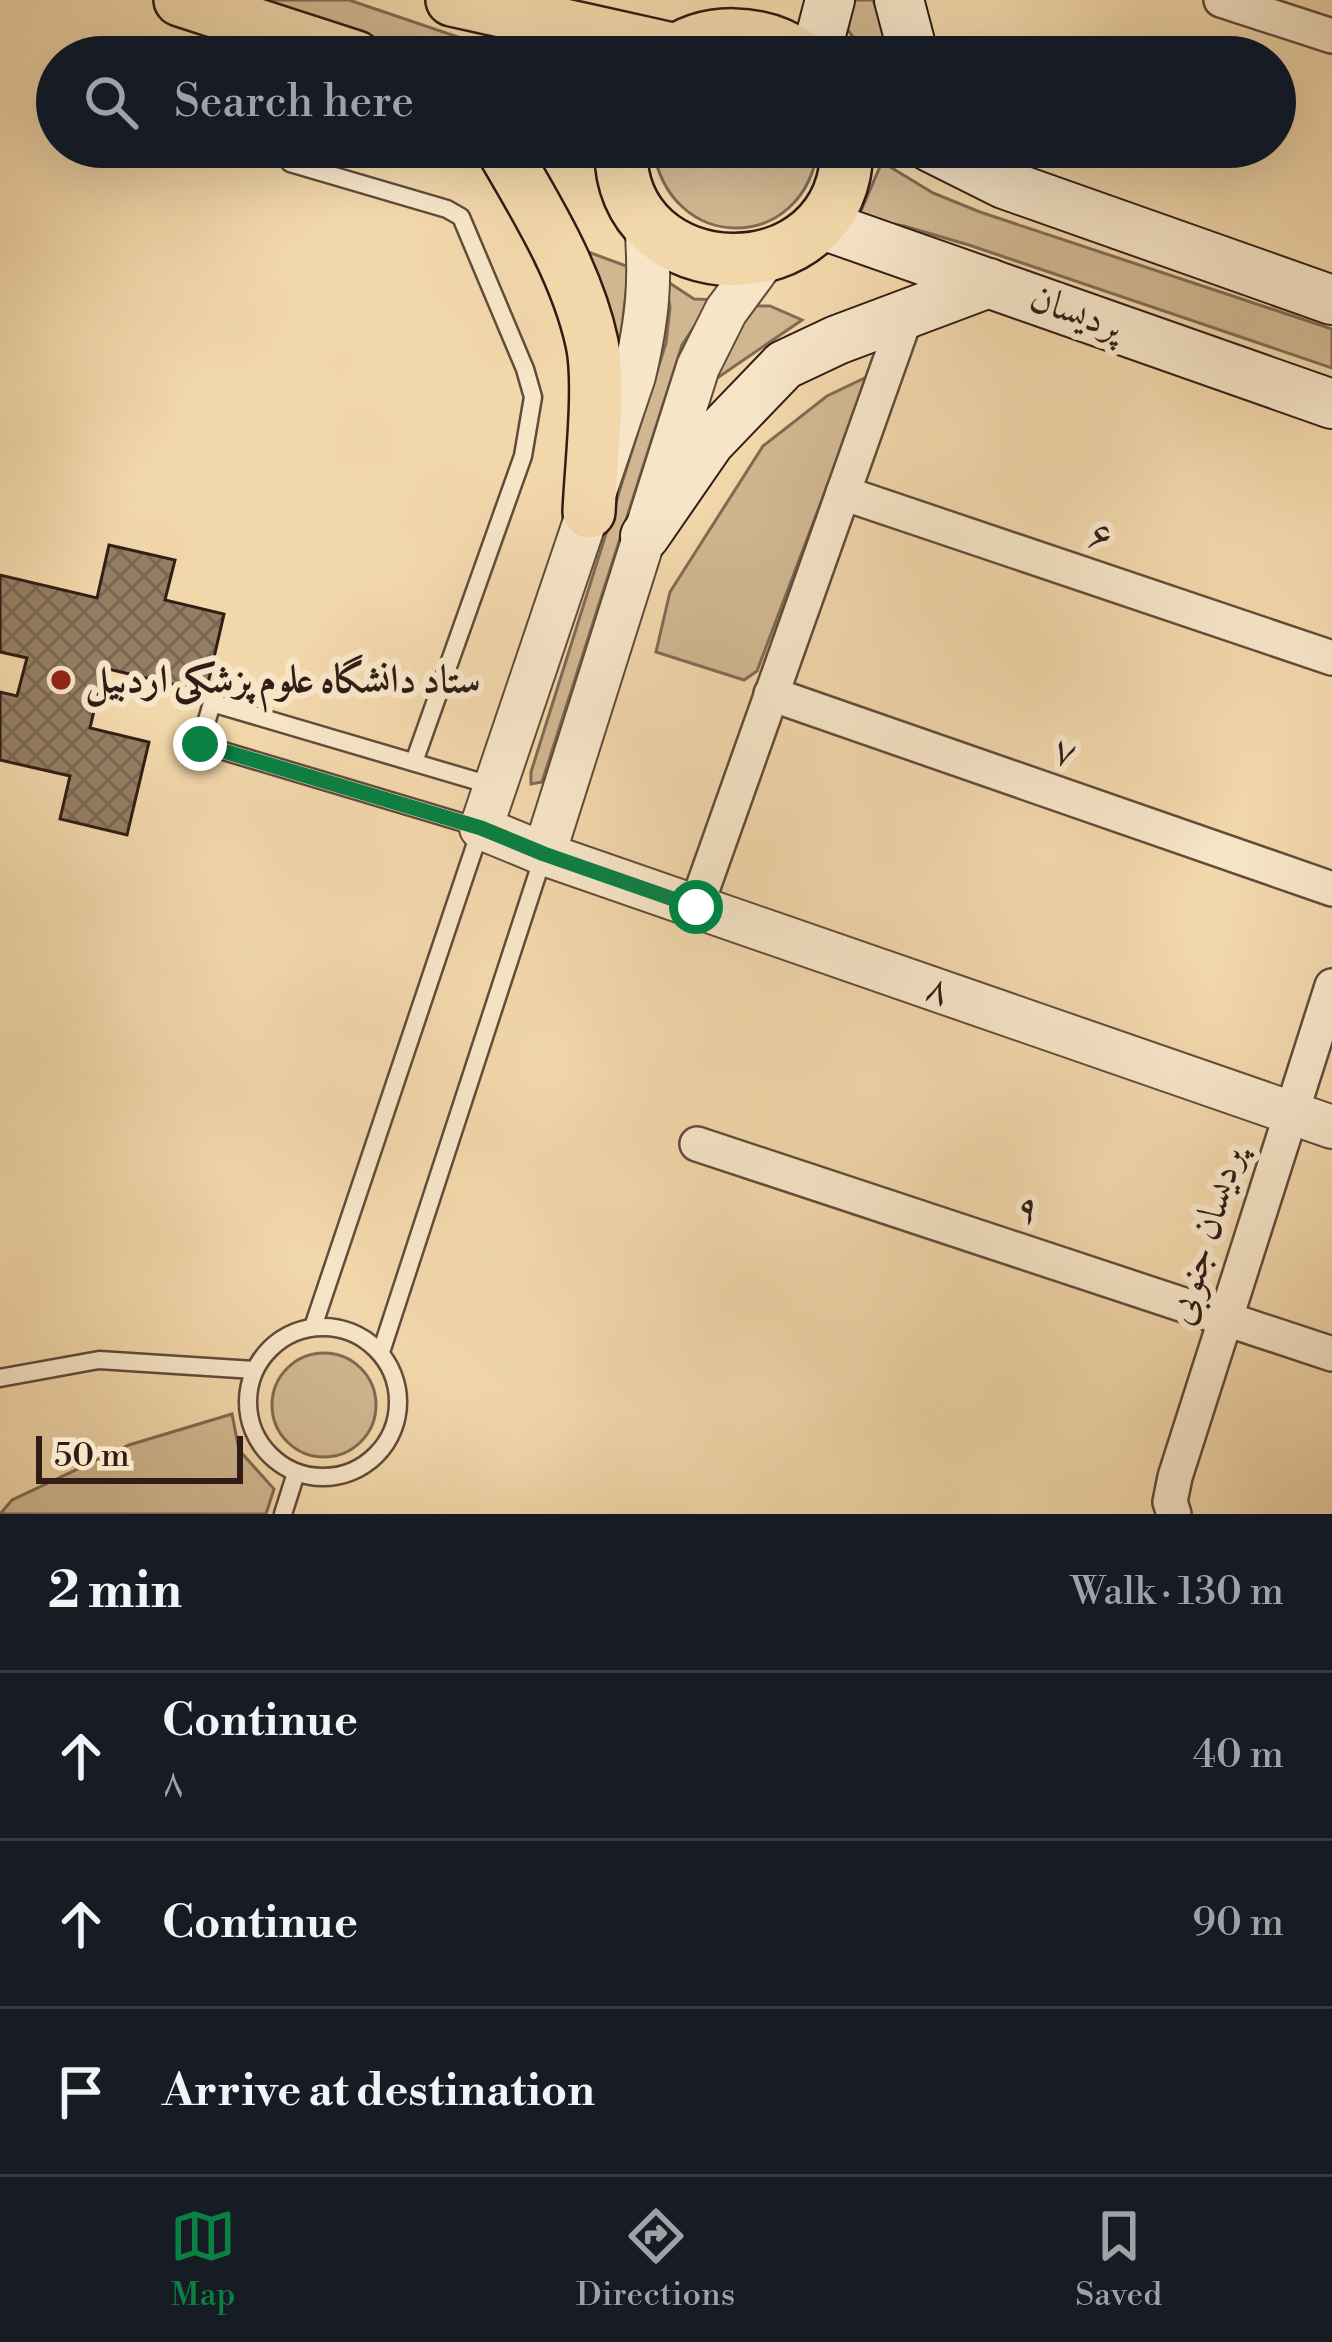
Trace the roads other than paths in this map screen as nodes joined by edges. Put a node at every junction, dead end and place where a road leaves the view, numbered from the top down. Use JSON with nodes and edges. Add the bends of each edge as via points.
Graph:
{"nodes":[{"id":1,"x":180,"y":0,"type":"edge"},
{"id":2,"x":550,"y":0,"type":"edge"},
{"id":3,"x":830,"y":0,"type":"edge"},
{"id":4,"x":899,"y":0,"type":"edge"},
{"id":5,"x":1221,"y":0,"type":"edge"},
{"id":6,"x":464,"y":4,"type":"edge"},
{"id":7,"x":747,"y":17,"type":"edge"},
{"id":8,"x":291,"y":36,"type":"edge"},
{"id":9,"x":600,"y":36,"type":"edge"},
{"id":10,"x":709,"y":36,"type":"edge"},
{"id":11,"x":820,"y":36,"type":"edge"},
{"id":12,"x":908,"y":36,"type":"edge"},
{"id":13,"x":1332,"y":36,"type":"edge"},
{"id":14,"x":307,"y":168,"type":"edge"},
{"id":15,"x":512,"y":168,"type":"edge"},
{"id":16,"x":617,"y":168,"type":"edge"},
{"id":17,"x":847,"y":168,"type":"edge"},
{"id":18,"x":972,"y":168,"type":"edge"},
{"id":19,"x":988,"y":168,"type":"edge"},
{"id":20,"x":1004,"y":184,"type":"junction"},
{"id":21,"x":646,"y":220,"type":"junction"},
{"id":22,"x":820,"y":224,"type":"junction"},
{"id":23,"x":765,"y":258,"type":"junction"},
{"id":24,"x":989,"y":283,"type":"junction"},
{"id":25,"x":1332,"y":300,"type":"edge"},
{"id":26,"x":906,"y":316,"type":"junction"},
{"id":27,"x":1332,"y":404,"type":"edge"},
{"id":28,"x":843,"y":493,"type":"junction"},
{"id":29,"x":589,"y":512,"type":"junction"},
{"id":30,"x":645,"y":536,"type":"junction"},
{"id":31,"x":1332,"y":658,"type":"edge"},
{"id":32,"x":771,"y":694,"type":"junction"},
{"id":33,"x":414,"y":762,"type":"junction"},
{"id":34,"x":498,"y":788,"type":"junction"},
{"id":35,"x":481,"y":828,"type":"junction"},
{"id":36,"x":544,"y":854,"type":"junction"},
{"id":37,"x":1332,"y":889,"type":"edge"},
{"id":38,"x":696,"y":907,"type":"junction"},
{"id":39,"x":1332,"y":986,"type":"edge"},
{"id":40,"x":1289,"y":1112,"type":"junction"},
{"id":41,"x":1332,"y":1127,"type":"edge"},
{"id":42,"x":697,"y":1144,"type":"dead end"},
{"id":43,"x":1225,"y":1318,"type":"junction"},
{"id":44,"x":313,"y":1327,"type":"junction"},
{"id":45,"x":381,"y":1352,"type":"junction"},
{"id":46,"x":1332,"y":1354,"type":"edge"},
{"id":47,"x":254,"y":1370,"type":"junction"},
{"id":48,"x":0,"y":1378,"type":"edge"},
{"id":49,"x":296,"y":1473,"type":"junction"},
{"id":50,"x":283,"y":1514,"type":"edge"},
{"id":51,"x":1174,"y":1514,"type":"edge"}],
"edges":[{"from":1,"to":8,"type":"main road"},
{"from":2,"to":6,"type":"main road"},
{"from":3,"to":11,"type":"main road"},
{"from":4,"to":12,"type":"main road"},
{"from":5,"to":13,"type":"street"},
{"from":6,"to":9,"type":"main road"},
{"from":7,"to":10,"type":"main road"},
{"from":14,"to":33,"type":"lane","via":[[461,217],[533,397],[523,456]]},
{"from":15,"to":29,"type":"main road","via":[[555,247],[593,345]]},
{"from":16,"to":21,"type":"main road"},
{"from":17,"to":22,"type":"main road"},
{"from":18,"to":20,"type":"main road"},
{"from":19,"to":20,"type":"main road"},
{"from":20,"to":25,"type":"main road"},
{"from":21,"to":23,"type":"main road","via":[[700,257]]},
{"from":21,"to":29,"type":"street","via":[[646,325]]},
{"from":22,"to":23,"type":"main road"},
{"from":22,"to":24,"type":"main road","name":"پردیسان"},
{"from":23,"to":30,"type":"street","via":[[698,367]]},
{"from":24,"to":26,"type":"main road"},
{"from":24,"to":27,"type":"main road","name":"پردیسان"},
{"from":26,"to":28,"type":"street"},
{"from":26,"to":30,"type":"main road","via":[[784,365],[710,442]]},
{"from":28,"to":31,"type":"street","name":"۶"},
{"from":28,"to":32,"type":"street"},
{"from":29,"to":34,"type":"street"},
{"from":30,"to":36,"type":"street"},
{"from":32,"to":37,"type":"street","name":"۷"},
{"from":32,"to":38,"type":"street"},
{"from":33,"to":34,"type":"lane"},
{"from":33,"to":35,"type":"lane","via":[[212,703],[200,744]]},
{"from":34,"to":35,"type":"street"},
{"from":35,"to":36,"type":"street","name":"۸"},
{"from":35,"to":44,"type":"lane"},
{"from":36,"to":38,"type":"street","name":"۸"},
{"from":36,"to":45,"type":"lane"},
{"from":38,"to":40,"type":"street","name":"۸"},
{"from":39,"to":40,"type":"street","name":"پردیسان جنوبی"},
{"from":40,"to":41,"type":"street","name":"۸"},
{"from":40,"to":43,"type":"street","name":"پردیسان جنوبی"},
{"from":42,"to":43,"type":"street","name":"۹"},
{"from":43,"to":46,"type":"street","name":"۹"},
{"from":43,"to":51,"type":"street","name":"پردیسان جنوبی","via":[[1174,1478]]},
{"from":44,"to":45,"type":"lane","via":[[350,1332]]},
{"from":44,"to":47,"type":"lane","via":[[269,1349]]},
{"from":45,"to":49,"type":"lane","via":[[399,1398],[386,1445],[346,1474]]},
{"from":47,"to":48,"type":"lane","via":[[99,1360]]},
{"from":47,"to":49,"type":"lane","via":[[249,1419],[258,1442]]},
{"from":49,"to":50,"type":"lane"}]}
